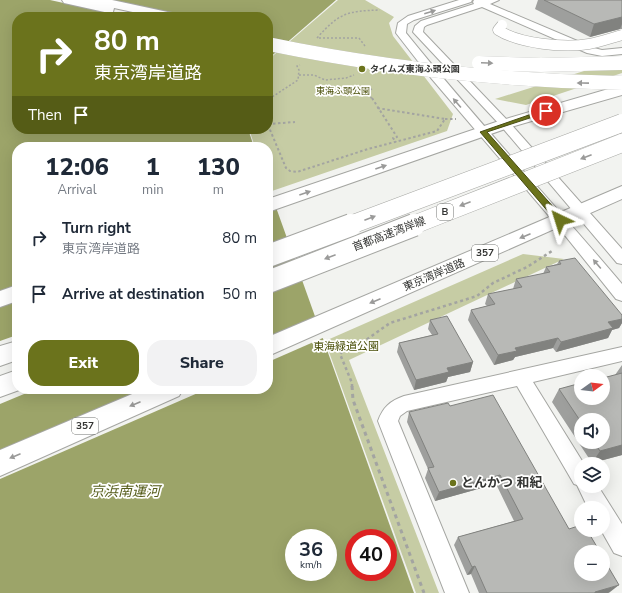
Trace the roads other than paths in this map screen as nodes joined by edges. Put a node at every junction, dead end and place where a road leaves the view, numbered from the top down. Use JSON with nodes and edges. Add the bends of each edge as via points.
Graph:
{"nodes":[{"id":1,"x":68,"y":0,"type":"edge"},
{"id":2,"x":95,"y":0,"type":"edge"},
{"id":3,"x":468,"y":0,"type":"edge"},
{"id":4,"x":495,"y":0,"type":"edge"},
{"id":5,"x":478,"y":2,"type":"edge"},
{"id":6,"x":122,"y":12,"type":"edge"},
{"id":7,"x":150,"y":12,"type":"edge"},
{"id":8,"x":518,"y":20,"type":"junction"},
{"id":9,"x":622,"y":35,"type":"edge"},
{"id":10,"x":273,"y":38,"type":"edge"},
{"id":11,"x":273,"y":45,"type":"edge"},
{"id":12,"x":622,"y":51,"type":"edge"},
{"id":13,"x":622,"y":63,"type":"edge"},
{"id":14,"x":622,"y":84,"type":"edge"},
{"id":15,"x":622,"y":90,"type":"edge"},
{"id":16,"x":571,"y":104,"type":"junction"},
{"id":17,"x":622,"y":123,"type":"edge"},
{"id":18,"x":505,"y":124,"type":"junction"},
{"id":19,"x":483,"y":132,"type":"junction"},
{"id":20,"x":622,"y":143,"type":"edge"},
{"id":21,"x":622,"y":192,"type":"edge"},
{"id":22,"x":273,"y":204,"type":"edge"},
{"id":23,"x":579,"y":211,"type":"junction"},
{"id":24,"x":560,"y":220,"type":"junction"},
{"id":25,"x":273,"y":254,"type":"edge"},
{"id":26,"x":622,"y":259,"type":"edge"},
{"id":27,"x":273,"y":280,"type":"edge"},
{"id":28,"x":12,"y":295,"type":"edge"},
{"id":29,"x":622,"y":295,"type":"edge"},
{"id":30,"x":0,"y":299,"type":"edge"},
{"id":31,"x":273,"y":345,"type":"edge"},
{"id":32,"x":12,"y":352,"type":"edge"},
{"id":33,"x":622,"y":354,"type":"edge"},
{"id":34,"x":0,"y":356,"type":"edge"},
{"id":35,"x":521,"y":377,"type":"junction"},
{"id":36,"x":12,"y":382,"type":"edge"},
{"id":37,"x":0,"y":387,"type":"edge"},
{"id":38,"x":159,"y":394,"type":"edge"},
{"id":39,"x":0,"y":463,"type":"edge"},
{"id":40,"x":574,"y":465,"type":"edge"},
{"id":41,"x":610,"y":525,"type":"edge"},
{"id":42,"x":622,"y":545,"type":"edge"},
{"id":43,"x":457,"y":593,"type":"edge"}],
"edges":[{"from":1,"to":6,"type":"highway"},
{"from":2,"to":7,"type":"highway"},
{"from":19,"to":3,"type":"street","one_way":true,"via":[[401,33],[403,23],[411,18]]},
{"from":4,"to":5,"type":"street"},
{"from":5,"to":8,"type":"street"},
{"from":5,"to":18,"type":"street","via":[[424,23],[418,32]]},
{"from":8,"to":9,"type":"street","bridge":true,"via":[[502,25],[498,30],[509,36],[564,45],[591,44]]},
{"from":8,"to":12,"type":"street","via":[[591,51]]},
{"from":10,"to":13,"type":"highway","one_way":true,"bridge":true,"via":[[351,51],[438,60],[534,65]]},
{"from":14,"to":11,"type":"highway","one_way":true,"bridge":true,"via":[[461,75],[344,59]]},
{"from":14,"to":16,"type":"highway"},
{"from":15,"to":16,"type":"highway"},
{"from":16,"to":18,"type":"highway"},
{"from":25,"to":17,"type":"highway","name":"首都高速湾岸線","number":"B","one_way":true,"bridge":true},
{"from":18,"to":19,"type":"highway"},
{"from":18,"to":23,"type":"street"},
{"from":22,"to":19,"type":"highway","one_way":true},
{"from":19,"to":24,"type":"street"},
{"from":20,"to":27,"type":"highway","name":"首都高速湾岸線","number":"B","one_way":true,"bridge":true},
{"from":21,"to":23,"type":"highway","name":"東京湾岸道路","number":"357"},
{"from":23,"to":24,"type":"highway","name":"東京湾岸道路","number":"357"},
{"from":23,"to":26,"type":"street"},
{"from":29,"to":24,"type":"street","one_way":true},
{"from":24,"to":31,"type":"highway","name":"東京湾岸道路","number":"357","one_way":true},
{"from":28,"to":30,"type":"highway"},
{"from":32,"to":34,"type":"highway"},
{"from":33,"to":35,"type":"street"},
{"from":35,"to":40,"type":"street"},
{"from":35,"to":43,"type":"street","via":[[404,404],[390,413],[388,422]]},
{"from":36,"to":37,"type":"highway"},
{"from":38,"to":39,"type":"highway","number":"357","one_way":true},
{"from":41,"to":42,"type":"street"}]}
